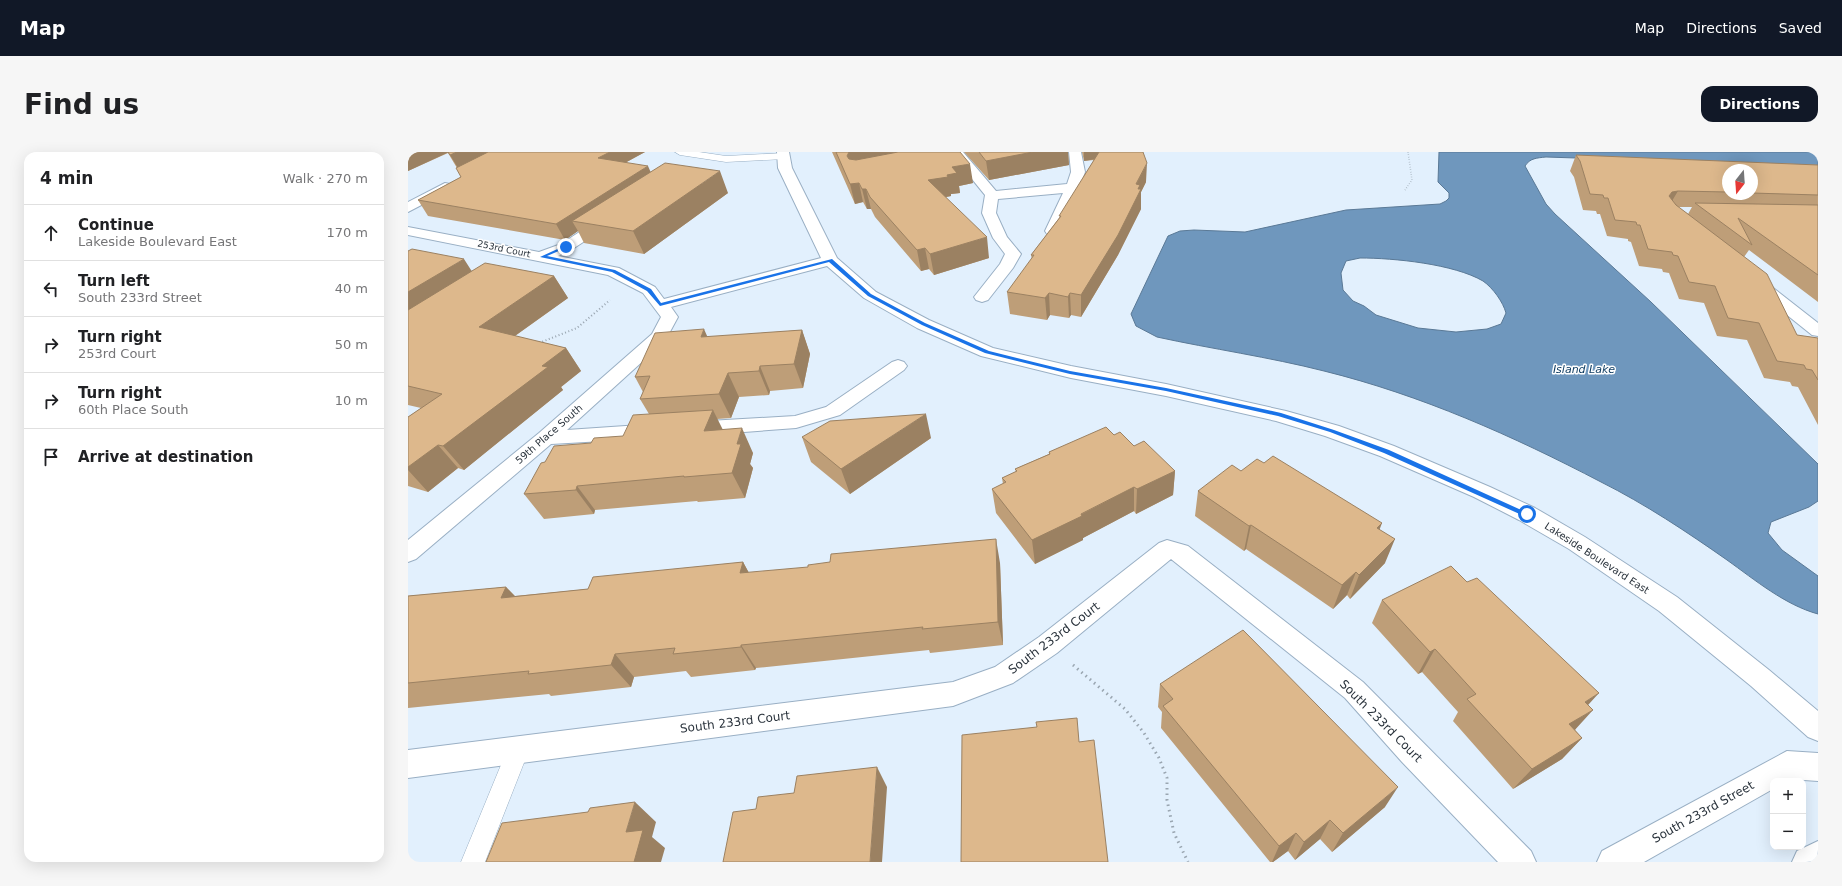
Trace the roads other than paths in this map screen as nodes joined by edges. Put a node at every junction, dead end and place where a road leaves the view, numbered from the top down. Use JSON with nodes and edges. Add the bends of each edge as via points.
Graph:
{"nodes":[{"id":1,"x":680,"y":152,"type":"edge"},
{"id":2,"x":1075,"y":152,"type":"edge"},
{"id":3,"x":783,"y":154,"type":"edge"},
{"id":4,"x":952,"y":155,"type":"edge"},
{"id":5,"x":458,"y":180,"type":"edge"},
{"id":6,"x":1072,"y":188,"type":"junction"},
{"id":7,"x":992,"y":195,"type":"junction"},
{"id":8,"x":408,"y":208,"type":"edge"},
{"id":9,"x":617,"y":214,"type":"edge"},
{"id":10,"x":408,"y":231,"type":"edge"},
{"id":11,"x":1052,"y":231,"type":"edge"},
{"id":12,"x":542,"y":257,"type":"junction"},
{"id":13,"x":830,"y":260,"type":"junction"},
{"id":14,"x":517,"y":265,"type":"dead end"},
{"id":15,"x":1746,"y":274,"type":"edge"},
{"id":16,"x":982,"y":297,"type":"dead end"},
{"id":17,"x":660,"y":305,"type":"junction"},
{"id":18,"x":1818,"y":331,"type":"edge"},
{"id":19,"x":898,"y":366,"type":"dead end"},
{"id":20,"x":546,"y":438,"type":"junction"},
{"id":21,"x":408,"y":553,"type":"edge"},
{"id":22,"x":1818,"y":728,"type":"edge"},
{"id":23,"x":518,"y":750,"type":"junction"},
{"id":24,"x":408,"y":764,"type":"edge"},
{"id":25,"x":1818,"y":767,"type":"edge"},
{"id":26,"x":1818,"y":856,"type":"edge"},
{"id":27,"x":473,"y":862,"type":"edge"},
{"id":28,"x":1520,"y":862,"type":"edge"},
{"id":29,"x":1612,"y":862,"type":"edge"},
{"id":30,"x":1808,"y":862,"type":"edge"}],
"edges":[{"from":1,"to":3,"type":"lane","via":[[726,159]]},
{"from":2,"to":6,"type":"street","via":[[1078,172]]},
{"from":3,"to":13,"type":"street","name":"Lakeside Boulevard East","via":[[785,168]]},
{"from":4,"to":7,"type":"street"},
{"from":5,"to":8,"type":"street"},
{"from":6,"to":7,"type":"street"},
{"from":6,"to":11,"type":"street"},
{"from":7,"to":16,"type":"street","via":[[989,213],[1000,238],[1013,254]]},
{"from":9,"to":12,"type":"street","via":[[566,247]]},
{"from":10,"to":12,"type":"street","name":"253rd Court"},
{"from":12,"to":14,"type":"street"},
{"from":12,"to":17,"type":"street","name":"253rd Court","via":[[613,271],[649,290]]},
{"from":13,"to":17,"type":"street"},
{"from":13,"to":22,"type":"street","name":"Lakeside Boulevard East","via":[[870,295],[924,324],[987,352],[1070,372],[1279,415],[1386,451],[1482,492],[1577,543],[1668,604]]},
{"from":15,"to":18,"type":"street"},
{"from":17,"to":20,"type":"street","name":"59th Place South","via":[[670,317],[659,337]]},
{"from":19,"to":20,"type":"street","via":[[833,411],[796,422]]},
{"from":20,"to":21,"type":"street","name":"59th Place South"},
{"from":23,"to":24,"type":"street","name":"South 233rd Court"},
{"from":23,"to":27,"type":"lane"},
{"from":23,"to":28,"type":"street","name":"South 233rd Court","via":[[953,694],[1004,675],[1048,644],[1166,550],[1180,552],[1354,690]]},
{"from":25,"to":29,"type":"street","name":"South 233rd Street","via":[[1787,766]]},
{"from":26,"to":30,"type":"street"}]}
